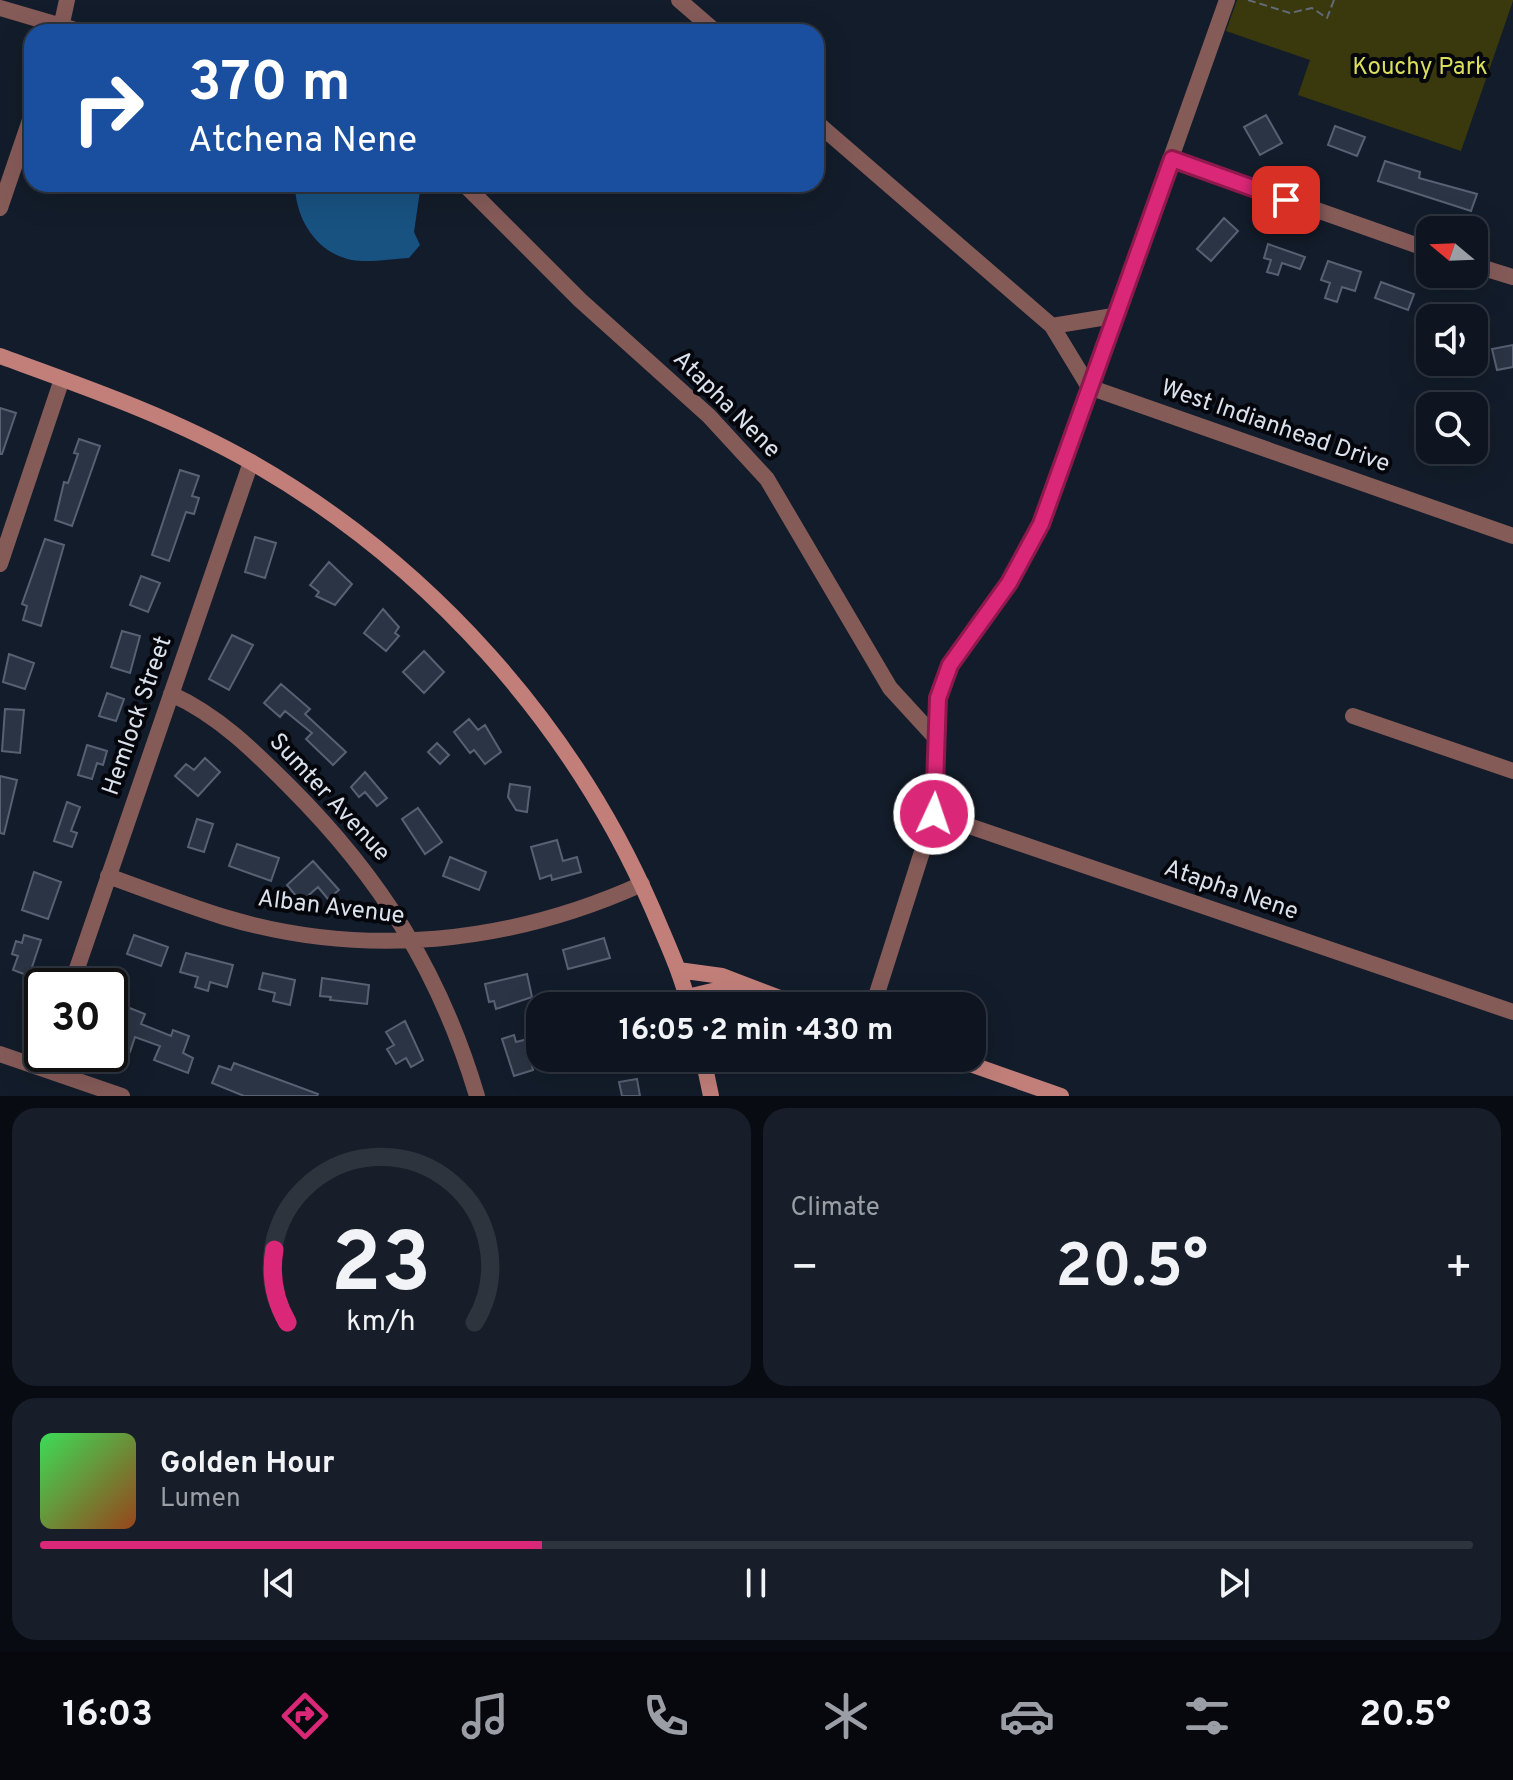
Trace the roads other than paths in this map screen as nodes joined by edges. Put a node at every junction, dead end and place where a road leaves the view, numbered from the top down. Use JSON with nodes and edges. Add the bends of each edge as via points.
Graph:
{"nodes":[{"id":1,"x":67,"y":0,"type":"edge"},
{"id":2,"x":679,"y":0,"type":"edge"},
{"id":3,"x":1227,"y":0,"type":"edge"},
{"id":4,"x":0,"y":8,"type":"edge"},
{"id":5,"x":44,"y":24,"type":"edge"},
{"id":6,"x":62,"y":24,"type":"edge"},
{"id":7,"x":707,"y":24,"type":"edge"},
{"id":8,"x":824,"y":129,"type":"edge"},
{"id":9,"x":24,"y":138,"type":"edge"},
{"id":10,"x":1172,"y":159,"type":"junction"},
{"id":11,"x":472,"y":192,"type":"edge"},
{"id":12,"x":0,"y":208,"type":"edge"},
{"id":13,"x":1416,"y":245,"type":"edge"},
{"id":14,"x":1488,"y":269,"type":"edge"},
{"id":15,"x":1513,"y":277,"type":"edge"},
{"id":16,"x":1113,"y":316,"type":"junction"},
{"id":17,"x":1052,"y":326,"type":"junction"},
{"id":18,"x":0,"y":356,"type":"edge"},
{"id":19,"x":62,"y":379,"type":"junction"},
{"id":20,"x":1089,"y":387,"type":"junction"},
{"id":21,"x":251,"y":462,"type":"junction"},
{"id":22,"x":1513,"y":536,"type":"edge"},
{"id":23,"x":0,"y":564,"type":"edge"},
{"id":24,"x":171,"y":694,"type":"junction"},
{"id":25,"x":1353,"y":716,"type":"dead end"},
{"id":26,"x":934,"y":736,"type":"junction"},
{"id":27,"x":1513,"y":771,"type":"edge"},
{"id":28,"x":934,"y":814,"type":"junction"},
{"id":29,"x":108,"y":876,"type":"junction"},
{"id":30,"x":642,"y":884,"type":"junction"},
{"id":31,"x":414,"y":943,"type":"junction"},
{"id":32,"x":77,"y":968,"type":"edge"},
{"id":33,"x":678,"y":970,"type":"junction"},
{"id":34,"x":738,"y":985,"type":"junction"},
{"id":35,"x":685,"y":992,"type":"edge"},
{"id":36,"x":717,"y":992,"type":"edge"},
{"id":37,"x":759,"y":992,"type":"edge"},
{"id":38,"x":877,"y":992,"type":"edge"},
{"id":39,"x":1513,"y":1012,"type":"edge"},
{"id":40,"x":0,"y":1054,"type":"edge"},
{"id":41,"x":24,"y":1058,"type":"edge"},
{"id":42,"x":986,"y":1070,"type":"edge"},
{"id":43,"x":70,"y":1072,"type":"edge"},
{"id":44,"x":706,"y":1072,"type":"edge"},
{"id":45,"x":122,"y":1096,"type":"edge"},
{"id":46,"x":477,"y":1096,"type":"edge"},
{"id":47,"x":711,"y":1096,"type":"edge"},
{"id":48,"x":1061,"y":1096,"type":"edge"}],
"edges":[{"from":1,"to":6,"type":"street"},
{"from":2,"to":7,"type":"street"},
{"from":3,"to":10,"type":"street"},
{"from":4,"to":5,"type":"street"},
{"from":8,"to":17,"type":"street"},
{"from":9,"to":12,"type":"street"},
{"from":10,"to":13,"type":"street"},
{"from":10,"to":16,"type":"street"},
{"from":11,"to":26,"type":"street","name":"Atapha Nene","via":[[756,467],[890,688]]},
{"from":14,"to":15,"type":"street"},
{"from":16,"to":17,"type":"street"},
{"from":16,"to":20,"type":"street"},
{"from":17,"to":20,"type":"street"},
{"from":18,"to":19,"type":"main road"},
{"from":19,"to":21,"type":"main road","via":[[171,422]]},
{"from":19,"to":23,"type":"street"},
{"from":20,"to":22,"type":"street","name":"West Indianhead Drive"},
{"from":20,"to":26,"type":"street","via":[[1026,555],[950,665],[938,698]]},
{"from":21,"to":24,"type":"street","name":"Hemlock Street"},
{"from":21,"to":30,"type":"main road","via":[[393,561],[474,639],[588,783]]},
{"from":24,"to":29,"type":"street","name":"Hemlock Street"},
{"from":24,"to":31,"type":"street","name":"Sumter Avenue","via":[[219,721],[334,830]]},
{"from":25,"to":27,"type":"street"},
{"from":26,"to":28,"type":"street"},
{"from":28,"to":38,"type":"street"},
{"from":28,"to":39,"type":"street","name":"Atapha Nene"},
{"from":29,"to":31,"type":"street","name":"Alban Avenue","via":[[224,917],[286,932]]},
{"from":29,"to":32,"type":"street","name":"Hemlock Street"},
{"from":30,"to":31,"type":"street","name":"Alban Avenue","via":[[594,906],[504,930]]},
{"from":30,"to":33,"type":"main road"},
{"from":31,"to":46,"type":"street","name":"Sumter Avenue","via":[[448,1010]]},
{"from":33,"to":34,"type":"main road","via":[[722,976]]},
{"from":33,"to":35,"type":"main road"},
{"from":34,"to":36,"type":"main road"},
{"from":34,"to":37,"type":"main road"},
{"from":40,"to":41,"type":"street"},
{"from":42,"to":48,"type":"main road"},
{"from":43,"to":45,"type":"street"},
{"from":44,"to":47,"type":"main road"}]}
